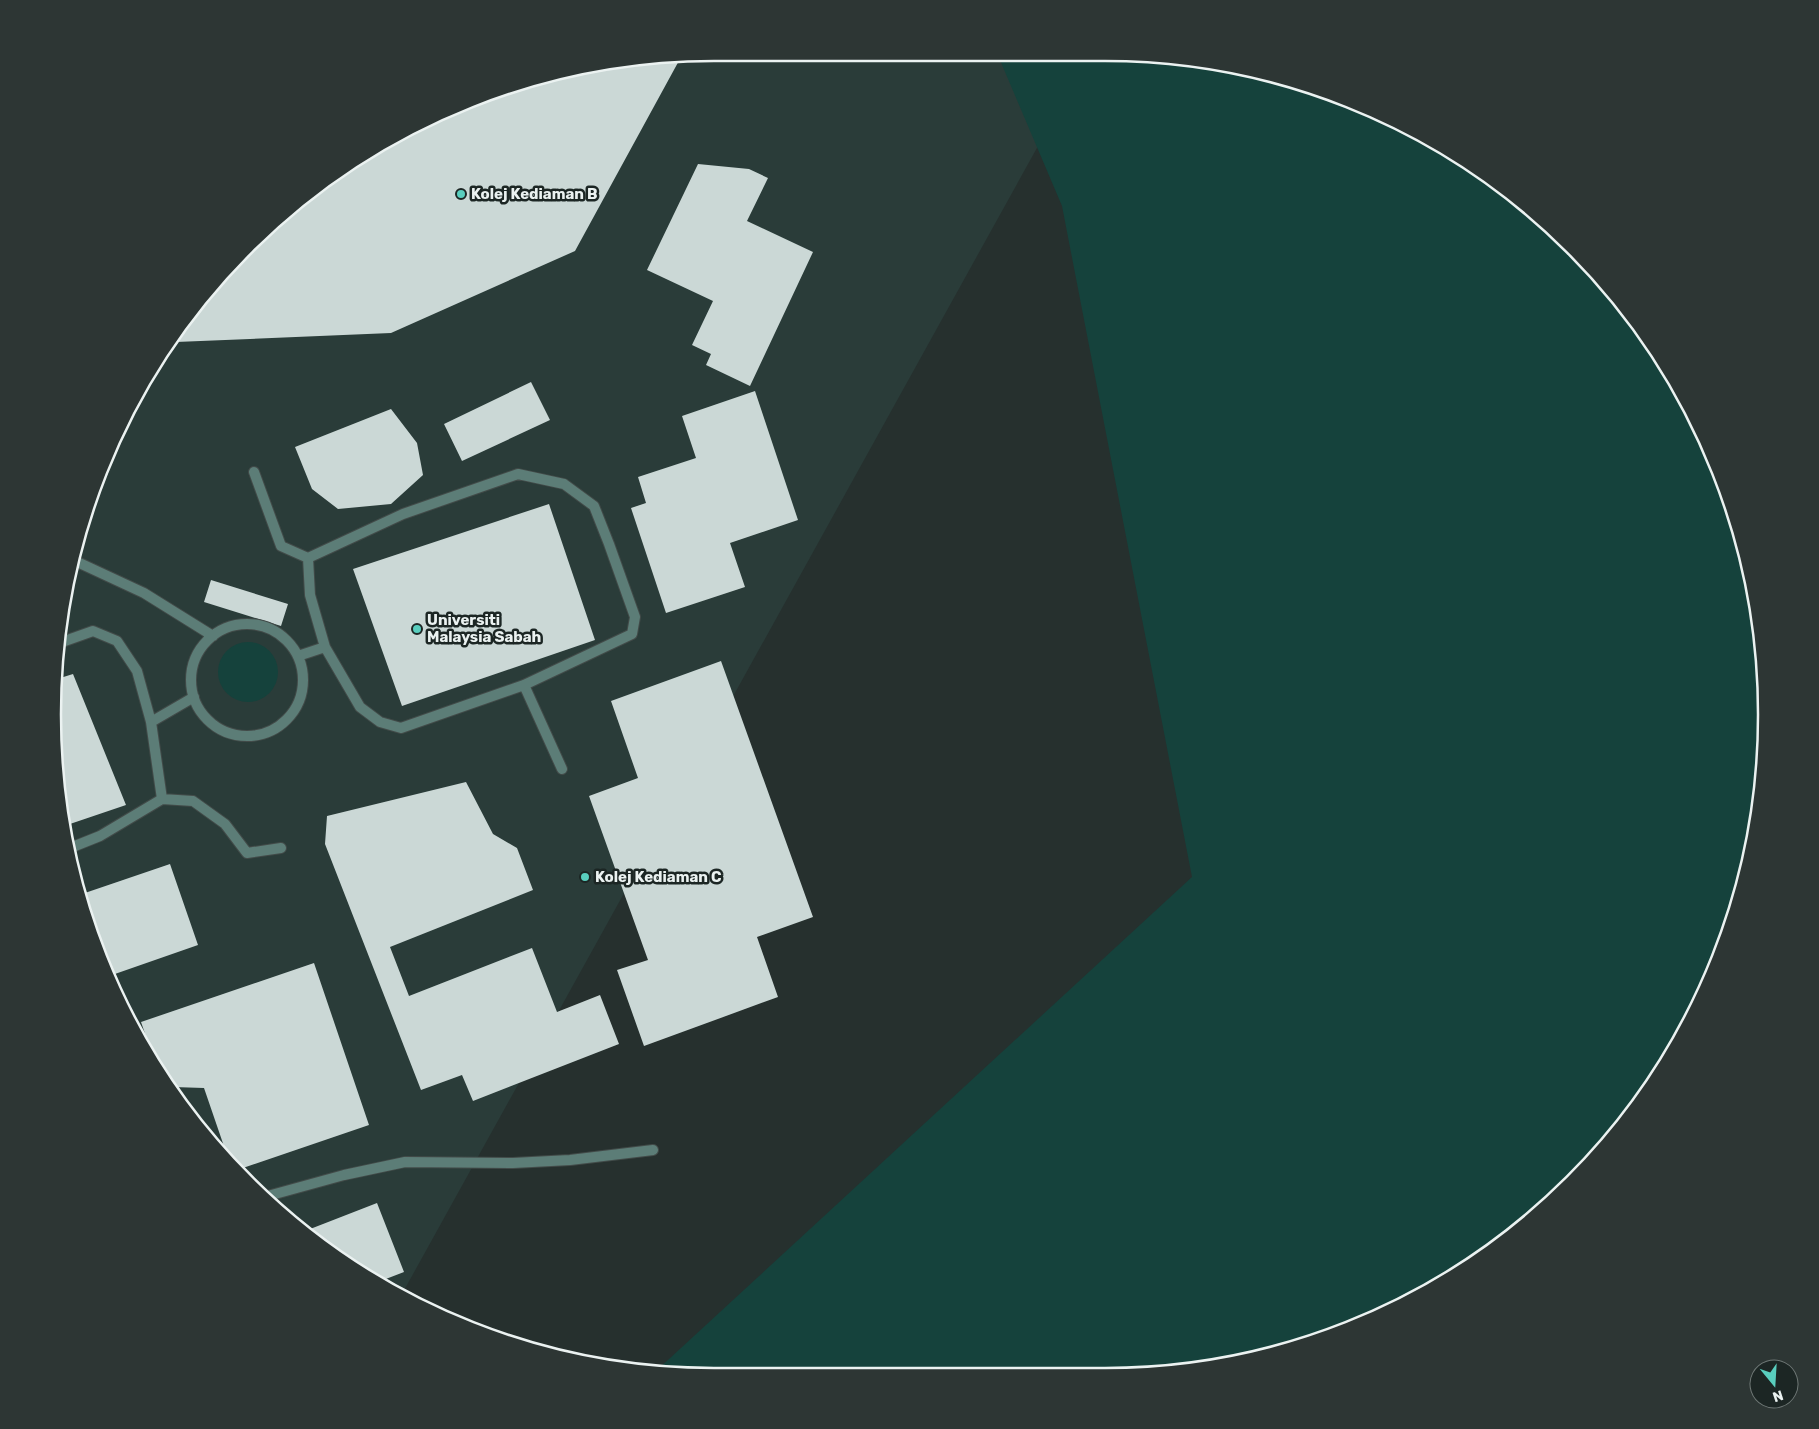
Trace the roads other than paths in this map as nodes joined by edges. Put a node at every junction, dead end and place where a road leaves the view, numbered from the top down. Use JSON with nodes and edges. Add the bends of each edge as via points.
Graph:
{"nodes":[{"id":1,"x":254,"y":472,"type":"dead end"},
{"id":2,"x":308,"y":558,"type":"junction"},
{"id":3,"x":80,"y":563,"type":"edge"},
{"id":4,"x":213,"y":636,"type":"junction"},
{"id":5,"x":66,"y":640,"type":"edge"},
{"id":6,"x":325,"y":647,"type":"junction"},
{"id":7,"x":298,"y":656,"type":"junction"},
{"id":8,"x":524,"y":685,"type":"junction"},
{"id":9,"x":194,"y":697,"type":"junction"},
{"id":10,"x":150,"y":722,"type":"junction"},
{"id":11,"x":562,"y":770,"type":"dead end"},
{"id":12,"x":162,"y":799,"type":"junction"},
{"id":13,"x":75,"y":846,"type":"edge"},
{"id":14,"x":281,"y":848,"type":"dead end"},
{"id":15,"x":653,"y":1150,"type":"dead end"},
{"id":16,"x":272,"y":1195,"type":"edge"}],
"edges":[{"from":1,"to":2,"type":"lane","via":[[281,546]]},
{"from":2,"to":6,"type":"lane","via":[[310,595]]},
{"from":2,"to":8,"type":"lane","via":[[403,514],[518,474],[564,484],[594,506],[635,617],[632,634]]},
{"from":3,"to":4,"type":"lane","via":[[144,593]]},
{"from":4,"to":7,"type":"lane","via":[[225,629],[254,624],[280,634]]},
{"from":4,"to":9,"type":"lane","via":[[196,657],[191,684]]},
{"from":5,"to":10,"type":"lane","via":[[93,630],[117,641],[137,672]]},
{"from":6,"to":7,"type":"lane"},
{"from":6,"to":8,"type":"lane","via":[[360,707],[380,722],[401,728]]},
{"from":7,"to":9,"type":"lane","via":[[303,674],[302,692],[295,709],[283,723],[268,732],[250,736],[231,734],[215,726],[202,713]]},
{"from":8,"to":11,"type":"lane"},
{"from":9,"to":10,"type":"lane"},
{"from":10,"to":12,"type":"lane"},
{"from":12,"to":13,"type":"lane","via":[[100,836]]},
{"from":12,"to":14,"type":"lane","via":[[193,801],[225,824],[247,853]]},
{"from":15,"to":16,"type":"lane","via":[[513,1163],[405,1162]]}]}
